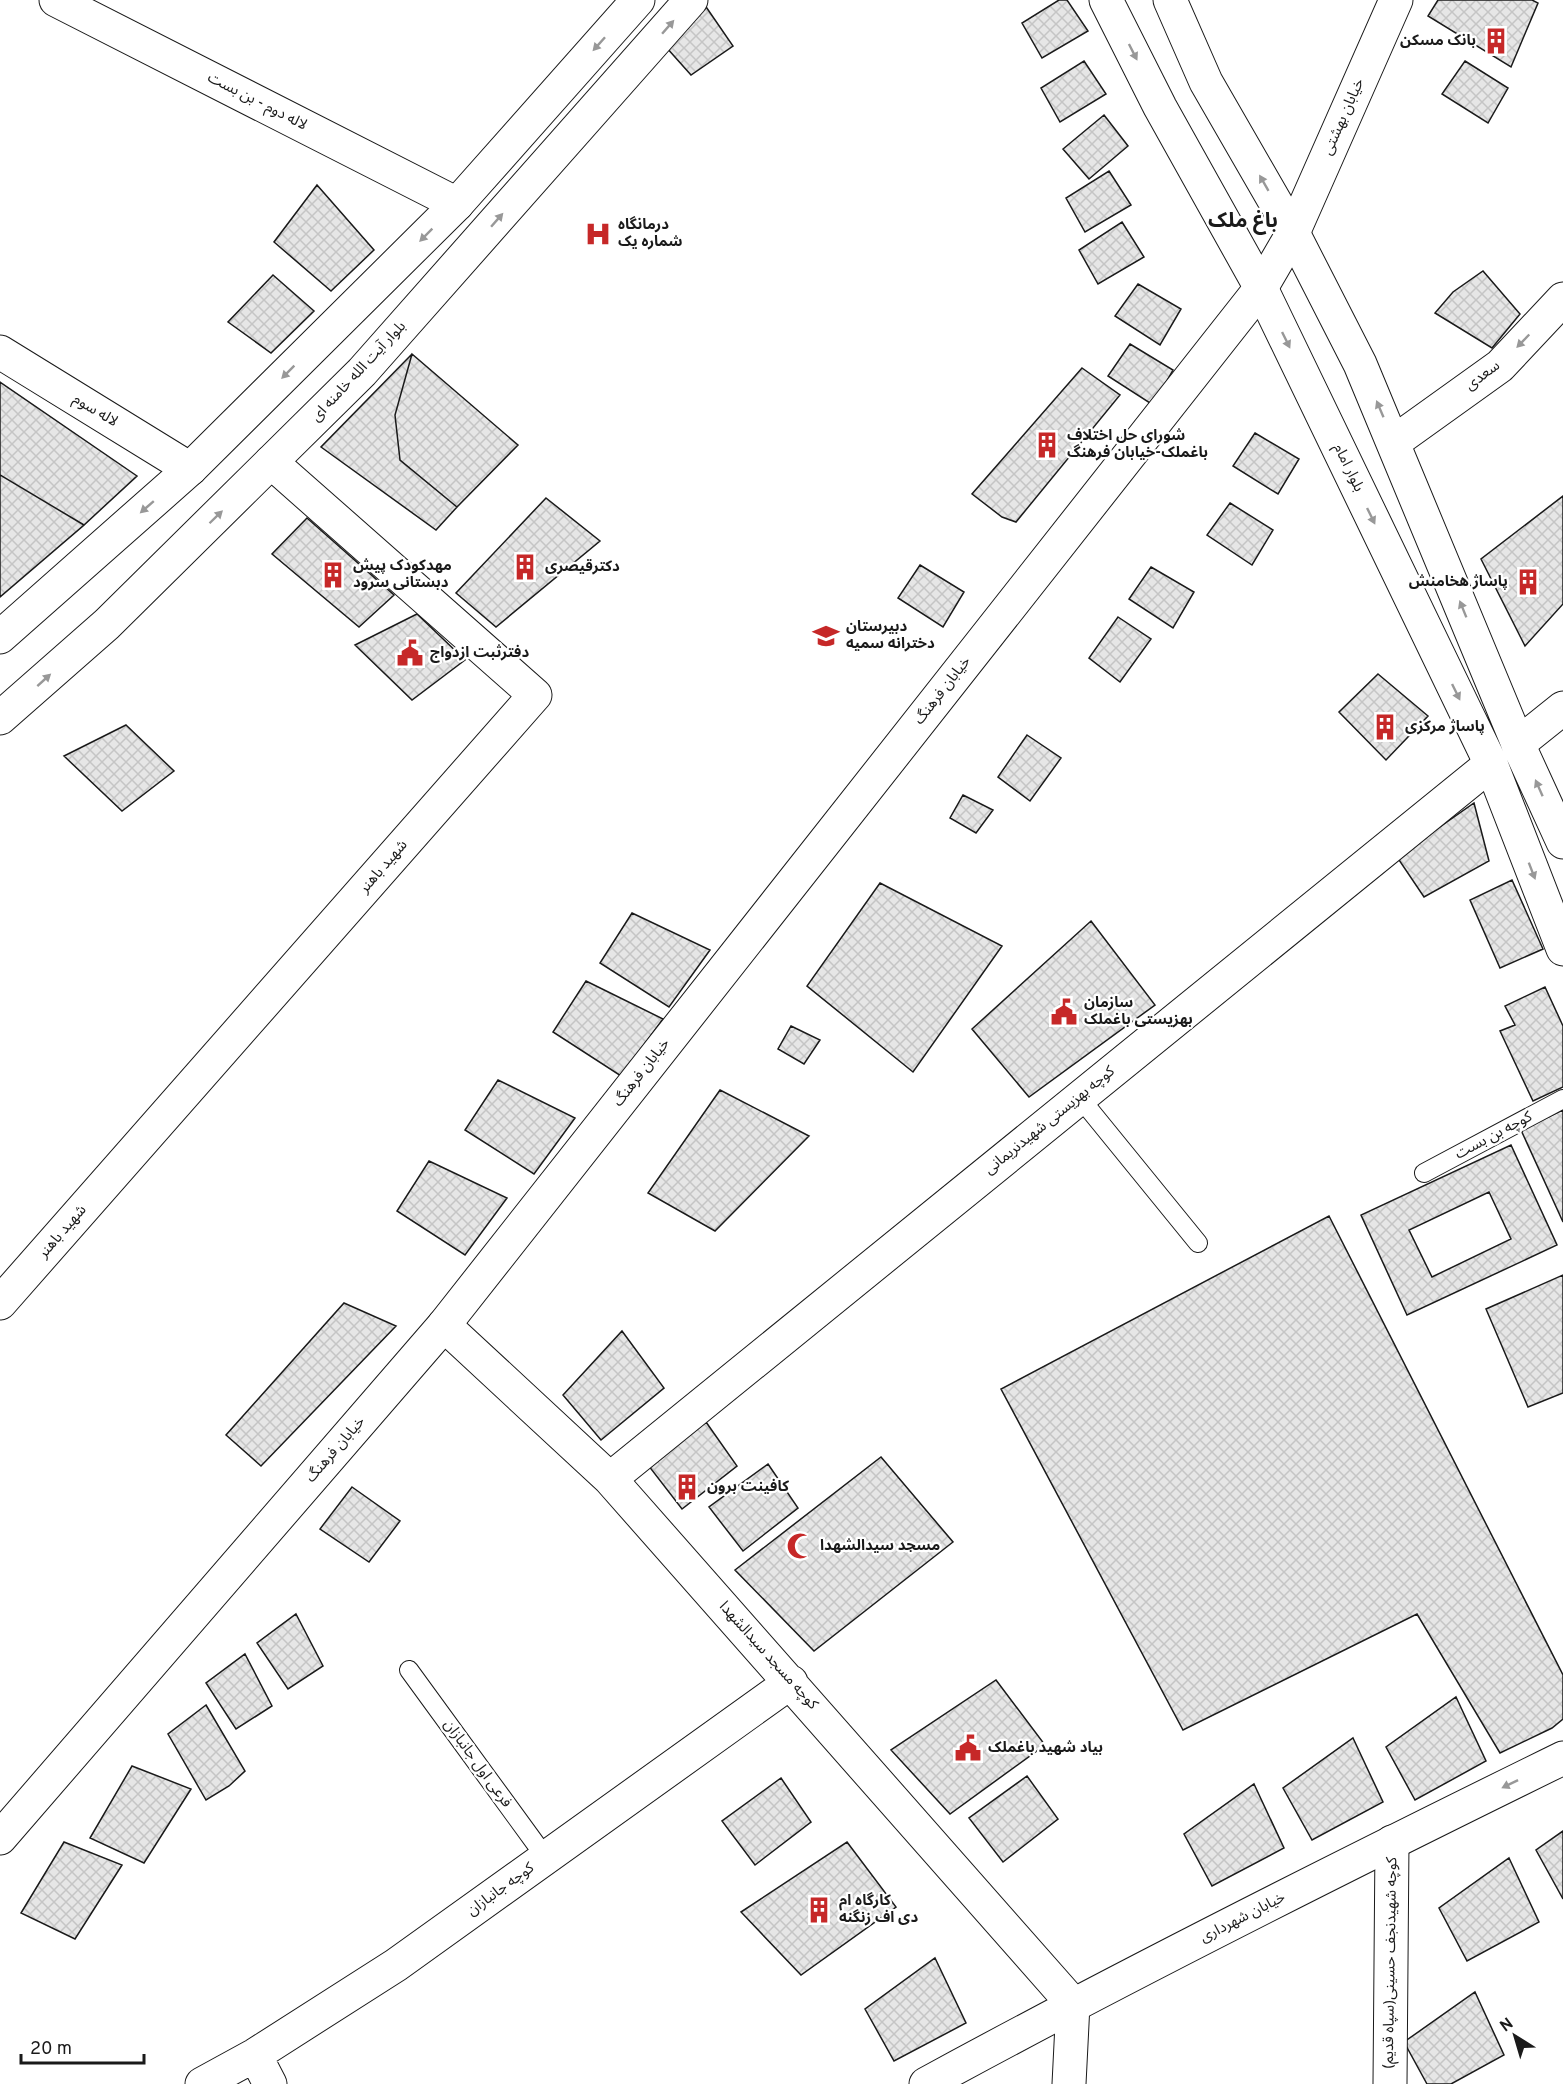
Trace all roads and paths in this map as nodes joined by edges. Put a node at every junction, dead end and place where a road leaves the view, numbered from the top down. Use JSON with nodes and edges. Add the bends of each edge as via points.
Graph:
{"nodes":[{"id":1,"x":56,"y":0,"type":"edge"},
{"id":2,"x":638,"y":0,"type":"edge"},
{"id":3,"x":691,"y":0,"type":"edge"},
{"id":4,"x":1106,"y":0,"type":"edge"},
{"id":5,"x":1170,"y":0,"type":"edge"},
{"id":6,"x":1396,"y":0,"type":"edge"},
{"id":7,"x":457,"y":204,"type":"junction"},
{"id":8,"x":1293,"y":233,"type":"junction"},
{"id":9,"x":1261,"y":288,"type":"junction"},
{"id":10,"x":1563,"y":299,"type":"edge"},
{"id":11,"x":0,"y":352,"type":"edge"},
{"id":12,"x":1394,"y":442,"type":"junction"},
{"id":13,"x":271,"y":462,"type":"junction"},
{"id":14,"x":190,"y":469,"type":"junction"},
{"id":15,"x":0,"y":637,"type":"edge"},
{"id":16,"x":1563,"y":708,"type":"edge"},
{"id":17,"x":0,"y":718,"type":"edge"},
{"id":18,"x":1518,"y":744,"type":"junction"},
{"id":19,"x":1491,"y":764,"type":"junction"},
{"id":20,"x":1563,"y":842,"type":"edge"},
{"id":21,"x":1563,"y":949,"type":"edge"},
{"id":22,"x":1080,"y":1098,"type":"junction"},
{"id":23,"x":1563,"y":1099,"type":"edge"},
{"id":24,"x":1425,"y":1173,"type":"dead end"},
{"id":25,"x":1198,"y":1243,"type":"dead end"},
{"id":26,"x":0,"y":1303,"type":"edge"},
{"id":27,"x":444,"y":1325,"type":"junction"},
{"id":28,"x":610,"y":1479,"type":"junction"},
{"id":29,"x":409,"y":1670,"type":"dead end"},
{"id":30,"x":791,"y":1682,"type":"junction"},
{"id":31,"x":1563,"y":1758,"type":"edge"},
{"id":32,"x":0,"y":1838,"type":"edge"},
{"id":33,"x":1392,"y":1842,"type":"junction"},
{"id":34,"x":546,"y":1858,"type":"junction"},
{"id":35,"x":1073,"y":2004,"type":"junction"},
{"id":36,"x":255,"y":2055,"type":"junction"},
{"id":37,"x":202,"y":2084,"type":"edge"},
{"id":38,"x":270,"y":2084,"type":"edge"},
{"id":39,"x":926,"y":2084,"type":"edge"},
{"id":40,"x":1069,"y":2084,"type":"edge"},
{"id":41,"x":1389,"y":2084,"type":"edge"}],
"edges":[{"from":1,"to":7,"type":"main road","name":"لاله دوم - بن بست"},
{"from":2,"to":7,"type":"main road","one_way":true},
{"from":13,"to":3,"type":"main road","name":"بلوار آیت الله خامنه ای","one_way":true,"via":[[362,372]]},
{"from":4,"to":9,"type":"main road","name":"بلوار امام","one_way":true,"via":[[1160,107]]},
{"from":8,"to":5,"type":"main road","one_way":true,"via":[[1206,81]]},
{"from":6,"to":8,"type":"main road","name":"خیابان بهشتی"},
{"from":7,"to":14,"type":"main road","one_way":true},
{"from":8,"to":9,"type":"main road","name":"خیابان بهشتی"},
{"from":12,"to":8,"type":"main road","one_way":true,"via":[[1360,364]]},
{"from":9,"to":19,"type":"main road","name":"بلوار امام","one_way":true},
{"from":9,"to":27,"type":"main road","name":"خیابان فرهنگ"},
{"from":10,"to":12,"type":"main road","name":"سعدی","one_way":true,"via":[[1500,366]]},
{"from":11,"to":14,"type":"main road","name":"لاله سوم"},
{"from":18,"to":12,"type":"main road","one_way":true},
{"from":17,"to":13,"type":"main road","name":"بلوار آیت الله خامنه ای","one_way":true,"via":[[107,624]]},
{"from":13,"to":26,"type":"main road","name":"شهید باهنر","via":[[535,695]]},
{"from":14,"to":15,"type":"main road","one_way":true},
{"from":16,"to":18,"type":"main road"},
{"from":20,"to":18,"type":"main road","one_way":true},
{"from":19,"to":21,"type":"main road","name":"بلوار امام","one_way":true},
{"from":19,"to":22,"type":"main road","name":"کوچه بهزیستی شهیدنریمانی"},
{"from":22,"to":25,"type":"lane"},
{"from":22,"to":28,"type":"main road","name":"کوچه بهزیستی شهیدنریمانی"},
{"from":23,"to":24,"type":"lane","name":"کوچه بن بست"},
{"from":27,"to":28,"type":"main road","name":"کوچه مسجد سیدالشهدا"},
{"from":27,"to":32,"type":"main road","name":"خیابان فرهنگ"},
{"from":28,"to":30,"type":"main road","name":"کوچه مسجد سیدالشهدا"},
{"from":29,"to":34,"type":"lane","name":"فرعی اول جانبازان"},
{"from":30,"to":34,"type":"main road","name":"کوچه جانبازان"},
{"from":30,"to":35,"type":"main road","name":"کوچه مسجد سیدالشهدا"},
{"from":31,"to":33,"type":"main road","name":"خیابان شهرداری","one_way":true},
{"from":33,"to":35,"type":"main road","name":"خیابان شهرداری"},
{"from":33,"to":41,"type":"main road","name":"کوچه شهیدنجف حسینی(سپاه قدیم)"},
{"from":34,"to":36,"type":"main road","name":"کوچه جانبازان","via":[[396,1965]]},
{"from":35,"to":39,"type":"main road","name":"خیابان شهرداری"},
{"from":35,"to":40,"type":"main road"},
{"from":36,"to":37,"type":"main road","name":"کوچه جانبازان"},
{"from":36,"to":38,"type":"main road"}]}
